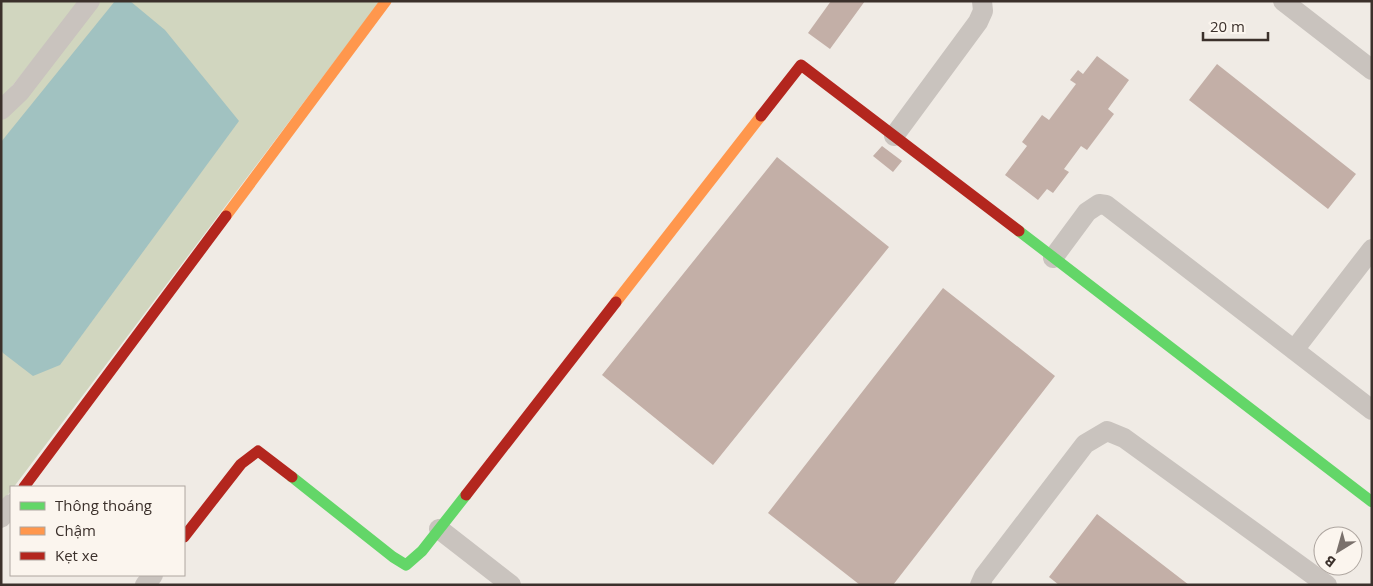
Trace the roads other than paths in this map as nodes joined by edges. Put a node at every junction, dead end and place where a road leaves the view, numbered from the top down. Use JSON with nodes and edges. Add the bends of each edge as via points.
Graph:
{"nodes":[{"id":1,"x":90,"y":1,"type":"edge"},
{"id":2,"x":386,"y":1,"type":"edge"},
{"id":3,"x":982,"y":1,"type":"edge"},
{"id":4,"x":1283,"y":1,"type":"edge"},
{"id":5,"x":1372,"y":70,"type":"edge"},
{"id":6,"x":1,"y":110,"type":"edge"},
{"id":7,"x":894,"y":136,"type":"junction"},
{"id":8,"x":1372,"y":249,"type":"edge"},
{"id":9,"x":1053,"y":258,"type":"junction"},
{"id":10,"x":1294,"y":350,"type":"junction"},
{"id":11,"x":1372,"y":410,"type":"edge"},
{"id":12,"x":25,"y":486,"type":"edge"},
{"id":13,"x":1372,"y":502,"type":"edge"},
{"id":14,"x":10,"y":505,"type":"edge"},
{"id":15,"x":1,"y":518,"type":"edge"},
{"id":16,"x":439,"y":529,"type":"junction"},
{"id":17,"x":185,"y":536,"type":"edge"},
{"id":18,"x":511,"y":585,"type":"edge"},
{"id":19,"x":980,"y":585,"type":"edge"},
{"id":20,"x":1327,"y":585,"type":"edge"}],
"edges":[{"from":1,"to":6,"type":"street","via":[[20,92]]},
{"from":2,"to":12,"type":"street"},
{"from":3,"to":7,"type":"street","via":[[983,11],[978,22]]},
{"from":4,"to":5,"type":"street"},
{"from":7,"to":9,"type":"street"},
{"from":7,"to":16,"type":"street","via":[[801,65]]},
{"from":8,"to":10,"type":"street"},
{"from":9,"to":10,"type":"street","via":[[1088,212],[1099,204],[1106,206]]},
{"from":9,"to":13,"type":"street"},
{"from":10,"to":11,"type":"street"},
{"from":14,"to":15,"type":"street"},
{"from":16,"to":17,"type":"street","via":[[406,565],[258,451],[241,464]]},
{"from":16,"to":18,"type":"street"},
{"from":19,"to":20,"type":"street","via":[[1085,444],[1107,431],[1124,438]]}]}
